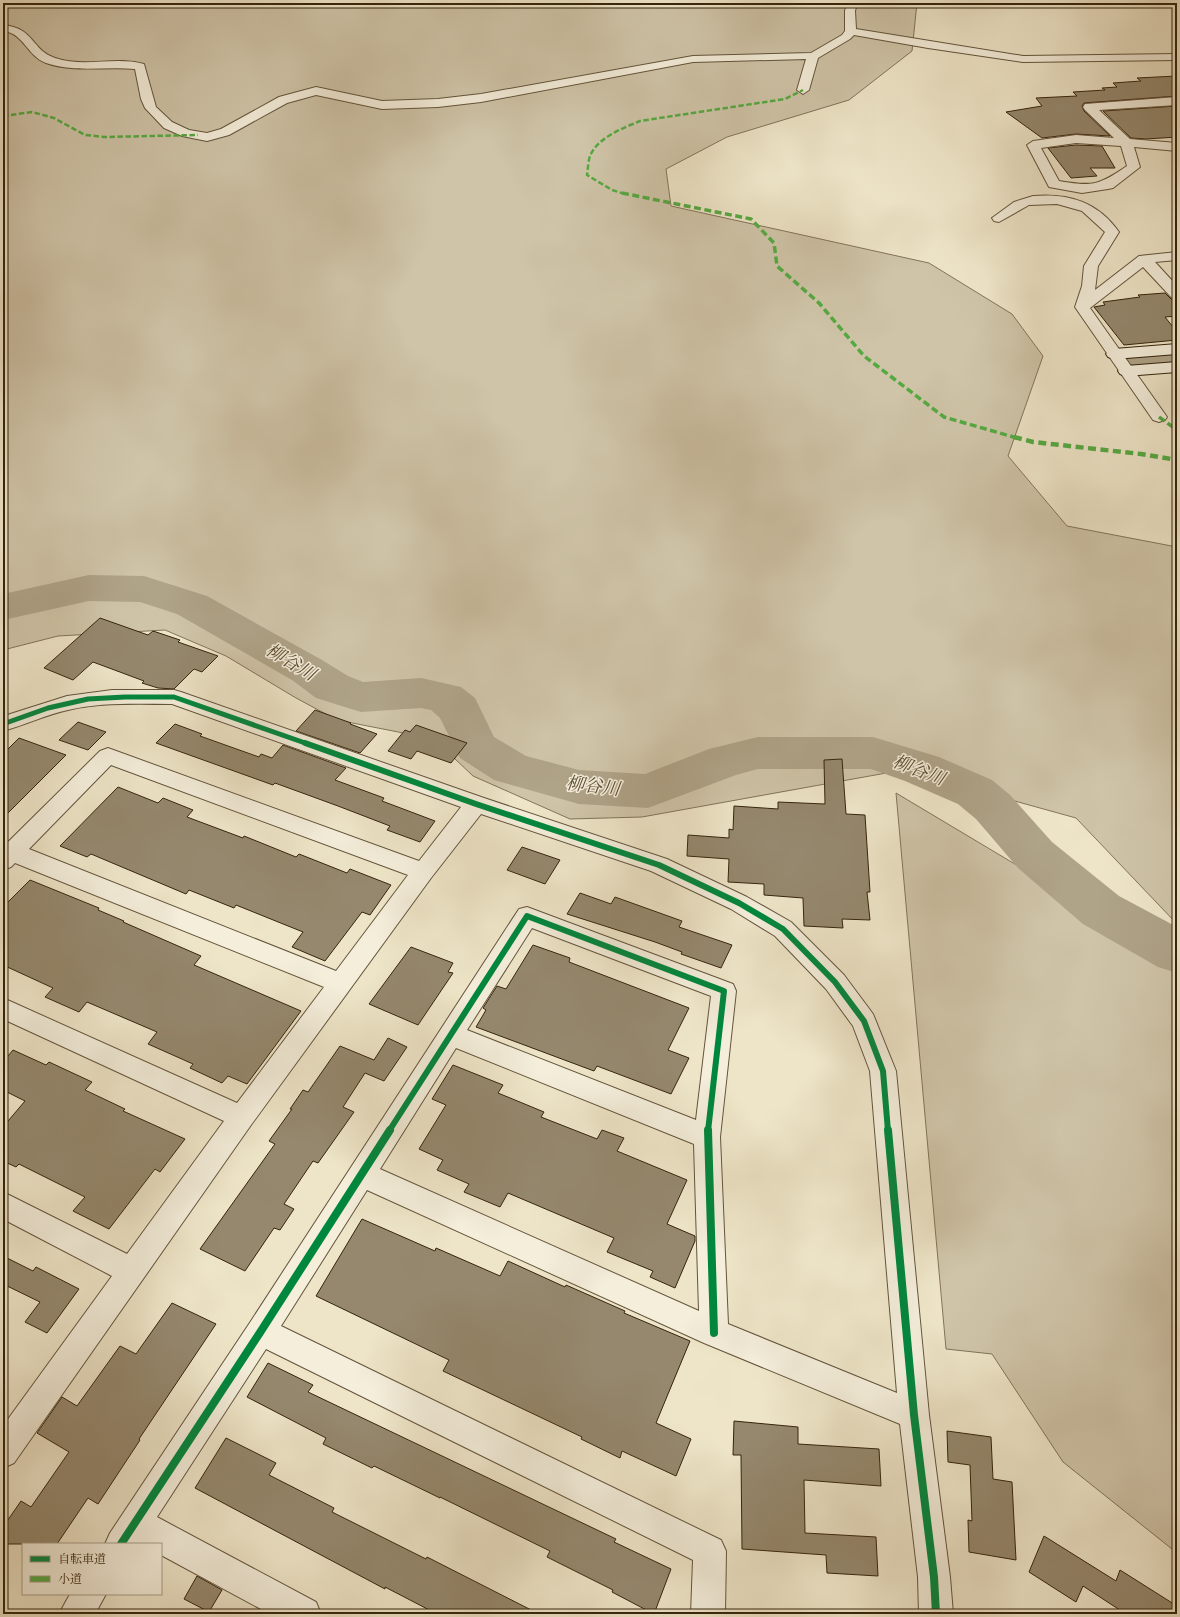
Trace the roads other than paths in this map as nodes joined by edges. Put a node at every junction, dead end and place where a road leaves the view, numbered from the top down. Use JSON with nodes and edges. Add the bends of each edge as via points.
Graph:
{"nodes":[{"id":1,"x":852,"y":3,"type":"edge"},
{"id":2,"x":3,"y":28,"type":"edge"},
{"id":3,"x":851,"y":31,"type":"junction"},
{"id":4,"x":814,"y":56,"type":"junction"},
{"id":5,"x":1177,"y":57,"type":"edge"},
{"id":6,"x":803,"y":90,"type":"dead end"},
{"id":7,"x":1177,"y":102,"type":"edge"},
{"id":8,"x":1126,"y":143,"type":"junction"},
{"id":9,"x":1177,"y":147,"type":"edge"},
{"id":10,"x":999,"y":218,"type":"dead end"},
{"id":11,"x":1177,"y":256,"type":"edge"},
{"id":12,"x":1144,"y":259,"type":"junction"},
{"id":13,"x":1177,"y":295,"type":"edge"},
{"id":14,"x":1082,"y":307,"type":"junction"},
{"id":15,"x":1177,"y":349,"type":"edge"},
{"id":16,"x":1114,"y":354,"type":"junction"},
{"id":17,"x":1177,"y":367,"type":"edge"},
{"id":18,"x":1126,"y":371,"type":"junction"},
{"id":19,"x":1159,"y":417,"type":"dead end"},
{"id":20,"x":3,"y":724,"type":"edge"},
{"id":21,"x":476,"y":804,"type":"junction"},
{"id":22,"x":7,"y":857,"type":"edge"},
{"id":23,"x":423,"y":872,"type":"junction"},
{"id":24,"x":342,"y":984,"type":"junction"},
{"id":25,"x":3,"y":1008,"type":"edge"},
{"id":26,"x":452,"y":1035,"type":"junction"},
{"id":27,"x":242,"y":1117,"type":"junction"},
{"id":28,"x":707,"y":1137,"type":"junction"},
{"id":29,"x":361,"y":1174,"type":"junction"},
{"id":30,"x":3,"y":1205,"type":"edge"},
{"id":31,"x":131,"y":1270,"type":"junction"},
{"id":32,"x":261,"y":1331,"type":"junction"},
{"id":33,"x":714,"y":1333,"type":"junction"},
{"id":34,"x":914,"y":1415,"type":"junction"},
{"id":35,"x":4,"y":1447,"type":"edge"},
{"id":36,"x":128,"y":1534,"type":"edge"},
{"id":37,"x":148,"y":1543,"type":"edge"},
{"id":38,"x":162,"y":1549,"type":"edge"},
{"id":39,"x":88,"y":1595,"type":"edge"},
{"id":40,"x":76,"y":1614,"type":"edge"},
{"id":41,"x":304,"y":1614,"type":"edge"},
{"id":42,"x":708,"y":1614,"type":"edge"},
{"id":43,"x":936,"y":1614,"type":"edge"}],
"edges":[{"from":1,"to":3,"type":"street"},
{"from":2,"to":4,"type":"street","via":[[18,31],[26,37],[37,53],[47,60],[59,63],[140,66],[151,108],[168,124],[186,133],[207,137],[225,132],[283,100],[316,91],[382,105],[432,104],[481,98],[693,59]]},
{"from":3,"to":4,"type":"street","via":[[846,38]]},
{"from":3,"to":5,"type":"street","via":[[1023,59]]},
{"from":4,"to":6,"type":"street"},
{"from":7,"to":8,"type":"street","via":[[1090,108]]},
{"from":8,"to":8,"type":"street","via":[[1076,139],[1033,145],[1054,184],[1082,189],[1108,185],[1134,167]]},
{"from":8,"to":9,"type":"street"},
{"from":10,"to":14,"type":"street","via":[[1025,202],[1047,200],[1088,208],[1100,218],[1112,232],[1091,266],[1090,286]]},
{"from":11,"to":12,"type":"street"},
{"from":12,"to":13,"type":"street"},
{"from":12,"to":14,"type":"street"},
{"from":14,"to":16,"type":"street"},
{"from":15,"to":16,"type":"street"},
{"from":16,"to":18,"type":"street"},
{"from":17,"to":18,"type":"street"},
{"from":18,"to":19,"type":"street"},
{"from":20,"to":21,"type":"street","via":[[76,701],[174,697]]},
{"from":21,"to":23,"type":"street"},
{"from":21,"to":34,"type":"street","via":[[659,865],[739,903],[783,929],[835,982],[864,1021],[884,1071]]},
{"from":22,"to":23,"type":"street","via":[[108,756]]},
{"from":22,"to":24,"type":"street"},
{"from":23,"to":24,"type":"street"},
{"from":24,"to":27,"type":"street"},
{"from":25,"to":27,"type":"street"},
{"from":26,"to":28,"type":"street"},
{"from":26,"to":28,"type":"street","via":[[527,916],[724,991]]},
{"from":26,"to":29,"type":"street"},
{"from":27,"to":31,"type":"street"},
{"from":28,"to":33,"type":"street"},
{"from":29,"to":32,"type":"street"},
{"from":29,"to":33,"type":"street"},
{"from":30,"to":31,"type":"street"},
{"from":31,"to":35,"type":"street"},
{"from":32,"to":36,"type":"street"},
{"from":32,"to":42,"type":"street","via":[[710,1551]]},
{"from":33,"to":34,"type":"street"},
{"from":34,"to":43,"type":"street","via":[[934,1577]]},
{"from":36,"to":37,"type":"street"},
{"from":38,"to":41,"type":"street"},
{"from":39,"to":40,"type":"street"}]}
